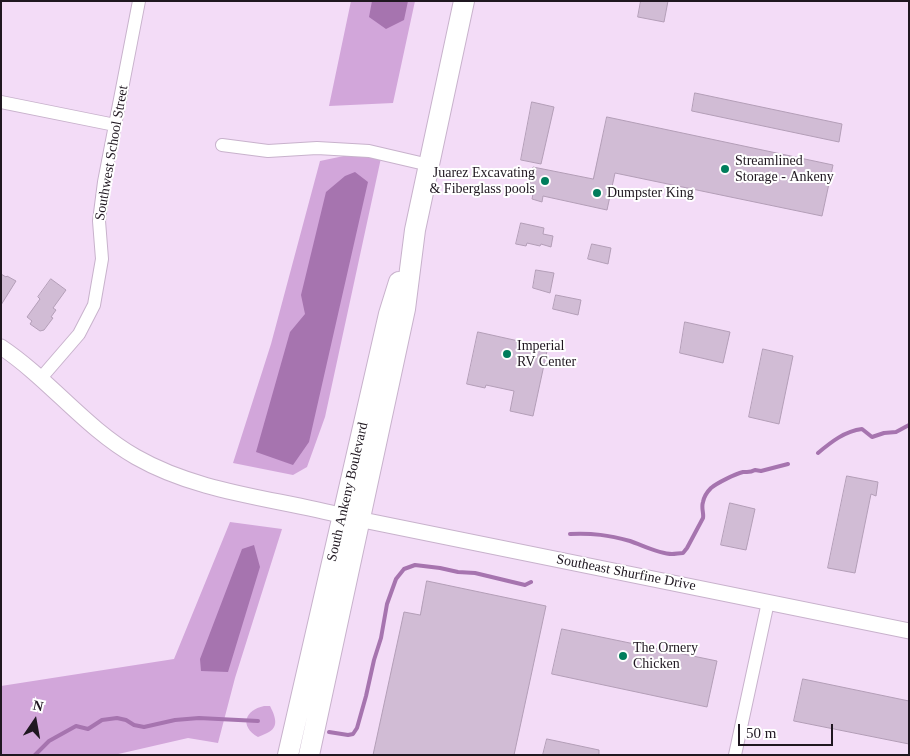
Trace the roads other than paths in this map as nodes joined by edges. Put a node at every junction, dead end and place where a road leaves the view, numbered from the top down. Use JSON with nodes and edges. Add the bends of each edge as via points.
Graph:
{"nodes":[{"id":1,"x":139,"y":1,"type":"edge"},
{"id":2,"x":464,"y":1,"type":"edge"},
{"id":3,"x":1,"y":102,"type":"edge"},
{"id":4,"x":115,"y":126,"type":"junction"},
{"id":5,"x":222,"y":145,"type":"dead end"},
{"id":6,"x":429,"y":165,"type":"junction"},
{"id":7,"x":1,"y":347,"type":"edge"},
{"id":8,"x":41,"y":378,"type":"junction"},
{"id":9,"x":351,"y":518,"type":"junction"},
{"id":10,"x":768,"y":602,"type":"junction"},
{"id":11,"x":909,"y":631,"type":"edge"},
{"id":12,"x":288,"y":755,"type":"edge"},
{"id":13,"x":309,"y":755,"type":"edge"},
{"id":14,"x":735,"y":755,"type":"edge"}],
"edges":[{"from":1,"to":4,"type":"street","name":"Southwest School Street"},
{"from":2,"to":6,"type":"main road","name":"South Ankeny Boulevard"},
{"from":3,"to":4,"type":"street"},
{"from":4,"to":8,"type":"street","name":"Southwest School Street","via":[[99,221],[102,259],[94,305],[80,334]]},
{"from":5,"to":6,"type":"street","via":[[268,151],[317,148],[369,151]]},
{"from":6,"to":9,"type":"main road","name":"South Ankeny Boulevard","via":[[415,230],[405,309]]},
{"from":7,"to":8,"type":"street","name":"Southeast Shurfine Drive"},
{"from":8,"to":9,"type":"street","name":"Southeast Shurfine Drive","via":[[103,435],[164,472],[206,486]]},
{"from":9,"to":10,"type":"street","name":"Southeast Shurfine Drive"},
{"from":9,"to":12,"type":"main road","name":"South Ankeny Boulevard"},
{"from":9,"to":13,"type":"main road","name":"South Ankeny Boulevard"},
{"from":10,"to":11,"type":"street","name":"Southeast Shurfine Drive"},
{"from":10,"to":14,"type":"street"}]}
